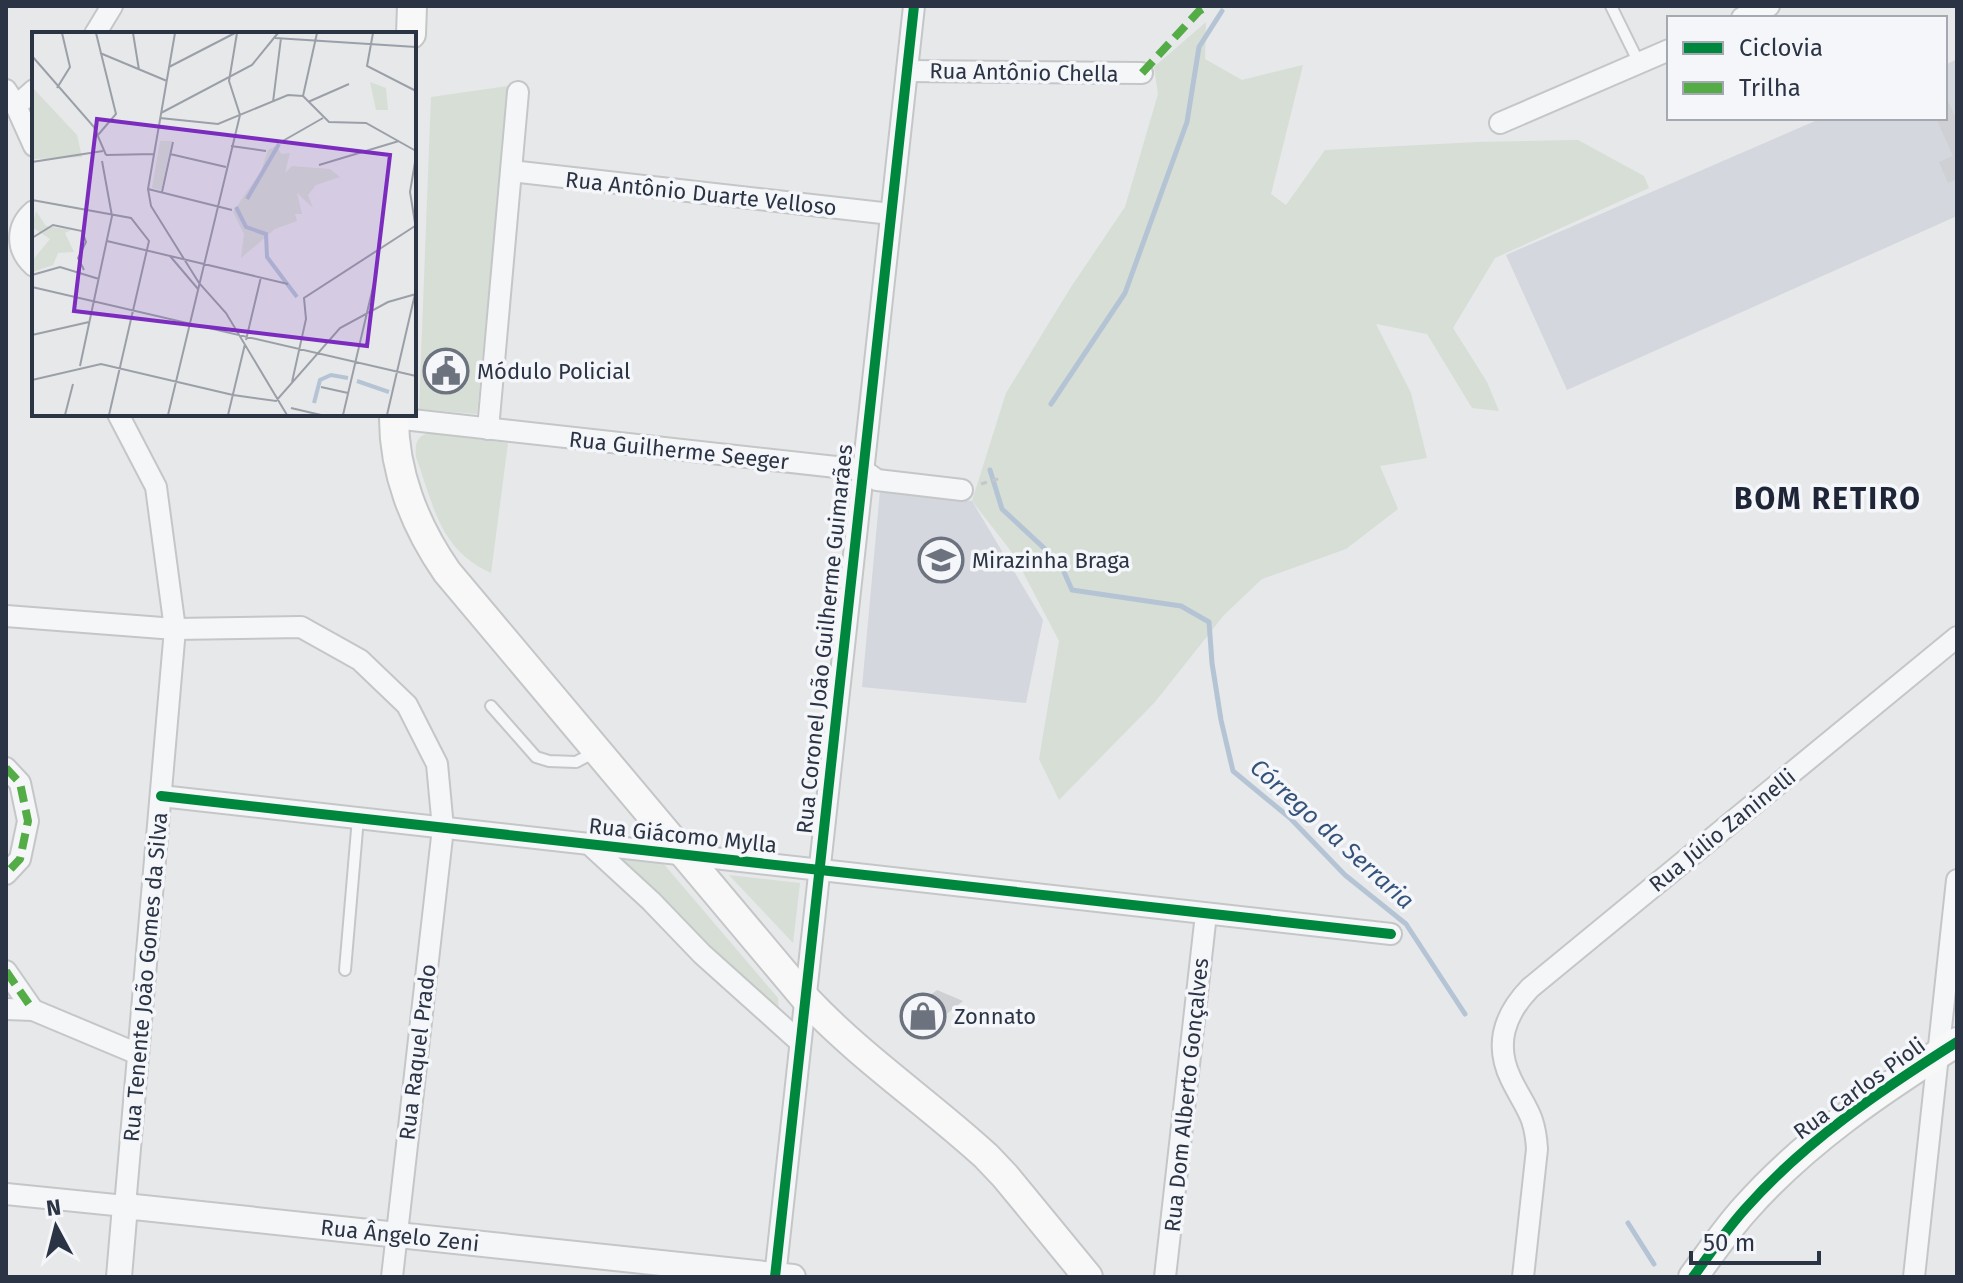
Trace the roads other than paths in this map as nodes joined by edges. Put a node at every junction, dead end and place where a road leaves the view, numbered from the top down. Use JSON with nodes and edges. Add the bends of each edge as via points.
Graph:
{"nodes":[{"id":1,"x":112,"y":6,"type":"edge"},
{"id":2,"x":412,"y":6,"type":"edge"},
{"id":3,"x":914,"y":6,"type":"edge"},
{"id":4,"x":1611,"y":6,"type":"edge"},
{"id":5,"x":1769,"y":6,"type":"edge"},
{"id":6,"x":1746,"y":16,"type":"edge"},
{"id":7,"x":96,"y":32,"type":"edge"},
{"id":8,"x":411,"y":32,"type":"edge"},
{"id":9,"x":1667,"y":51,"type":"edge"},
{"id":10,"x":1639,"y":63,"type":"junction"},
{"id":11,"x":907,"y":71,"type":"junction"},
{"id":12,"x":1142,"y":73,"type":"dead end"},
{"id":13,"x":32,"y":91,"type":"edge"},
{"id":14,"x":518,"y":92,"type":"dead end"},
{"id":15,"x":11,"y":98,"type":"edge"},
{"id":16,"x":1500,"y":123,"type":"dead end"},
{"id":17,"x":32,"y":142,"type":"edge"},
{"id":18,"x":511,"y":171,"type":"junction"},
{"id":19,"x":32,"y":212,"type":"edge"},
{"id":20,"x":891,"y":214,"type":"junction"},
{"id":21,"x":13,"y":247,"type":"edge"},
{"id":22,"x":32,"y":264,"type":"edge"},
{"id":23,"x":119,"y":416,"type":"edge"},
{"id":24,"x":394,"y":416,"type":"edge"},
{"id":25,"x":488,"y":429,"type":"junction"},
{"id":26,"x":863,"y":470,"type":"junction"},
{"id":27,"x":962,"y":490,"type":"road end"},
{"id":28,"x":6,"y":616,"type":"edge"},
{"id":29,"x":175,"y":629,"type":"junction"},
{"id":30,"x":1957,"y":637,"type":"edge"},
{"id":31,"x":491,"y":706,"type":"dead end"},
{"id":32,"x":597,"y":751,"type":"junction"},
{"id":33,"x":6,"y":768,"type":"edge"},
{"id":34,"x":161,"y":796,"type":"junction"},
{"id":35,"x":358,"y":818,"type":"junction"},
{"id":36,"x":443,"y":828,"type":"junction"},
{"id":37,"x":589,"y":844,"type":"junction"},
{"id":38,"x":683,"y":855,"type":"junction"},
{"id":39,"x":819,"y":870,"type":"junction"},
{"id":40,"x":6,"y":874,"type":"edge"},
{"id":41,"x":1957,"y":880,"type":"edge"},
{"id":42,"x":1206,"y":914,"type":"junction"},
{"id":43,"x":1391,"y":934,"type":"dead end"},
{"id":44,"x":345,"y":970,"type":"dead end"},
{"id":45,"x":6,"y":971,"type":"edge"},
{"id":46,"x":805,"y":998,"type":"junction"},
{"id":47,"x":6,"y":1009,"type":"edge"},
{"id":48,"x":33,"y":1010,"type":"junction"},
{"id":49,"x":800,"y":1042,"type":"junction"},
{"id":50,"x":1948,"y":1048,"type":"edge"},
{"id":51,"x":138,"y":1054,"type":"junction"},
{"id":52,"x":6,"y":1194,"type":"edge"},
{"id":53,"x":125,"y":1206,"type":"junction"},
{"id":54,"x":396,"y":1235,"type":"junction"},
{"id":55,"x":781,"y":1276,"type":"edge"},
{"id":56,"x":119,"y":1277,"type":"edge"},
{"id":57,"x":392,"y":1277,"type":"edge"},
{"id":58,"x":1088,"y":1277,"type":"edge"},
{"id":59,"x":1165,"y":1277,"type":"edge"},
{"id":60,"x":1523,"y":1277,"type":"edge"},
{"id":61,"x":1693,"y":1277,"type":"edge"},
{"id":62,"x":1914,"y":1277,"type":"edge"}],
"edges":[{"from":1,"to":7,"type":"street"},
{"from":2,"to":8,"type":"main road"},
{"from":3,"to":11,"type":"street","name":"Rua Coronel João Guilherme Guimarães"},
{"from":4,"to":10,"type":"lane"},
{"from":5,"to":6,"type":"street"},
{"from":9,"to":10,"type":"street"},
{"from":10,"to":16,"type":"street"},
{"from":11,"to":12,"type":"street","name":"Rua Antônio Chella"},
{"from":11,"to":20,"type":"street","name":"Rua Coronel João Guilherme Guimarães"},
{"from":13,"to":15,"type":"street"},
{"from":14,"to":18,"type":"street"},
{"from":15,"to":17,"type":"street"},
{"from":18,"to":20,"type":"street","name":"Rua Antônio Duarte Velloso"},
{"from":18,"to":25,"type":"street"},
{"from":19,"to":21,"type":"street"},
{"from":20,"to":26,"type":"street","name":"Rua Coronel João Guilherme Guimarães"},
{"from":21,"to":22,"type":"street"},
{"from":23,"to":29,"type":"street","name":"Rua Tenente João Gomes da Silva","via":[[156,487]]},
{"from":24,"to":25,"type":"street","name":"Rua Guilherme Seeger"},
{"from":24,"to":32,"type":"main road","via":[[405,486],[432,550]]},
{"from":25,"to":26,"type":"street","name":"Rua Guilherme Seeger"},
{"from":26,"to":27,"type":"street","name":"Rua Guilherme Seeger","via":[[877,480]]},
{"from":26,"to":39,"type":"street","name":"Rua Coronel João Guilherme Guimarães"},
{"from":28,"to":29,"type":"street","name":"Rua Raquel Prado"},
{"from":29,"to":34,"type":"street","name":"Rua Tenente João Gomes da Silva"},
{"from":29,"to":36,"type":"street","name":"Rua Raquel Prado","via":[[301,627],[360,660],[407,705],[437,764]]},
{"from":30,"to":60,"type":"street","name":"Rua Júlio Zaninelli","via":[[1530,988],[1511,1010],[1503,1034],[1506,1064],[1536,1135]]},
{"from":31,"to":32,"type":"lane","via":[[536,757],[576,762]]},
{"from":32,"to":38,"type":"main road"},
{"from":33,"to":40,"type":"street","via":[[20,783],[28,821],[20,859]]},
{"from":34,"to":35,"type":"street","name":"Rua Giácomo Mylla"},
{"from":34,"to":51,"type":"street","name":"Rua Tenente João Gomes da Silva"},
{"from":35,"to":36,"type":"street","name":"Rua Giácomo Mylla"},
{"from":35,"to":44,"type":"lane"},
{"from":36,"to":37,"type":"street","name":"Rua Giácomo Mylla"},
{"from":36,"to":54,"type":"street","name":"Rua Raquel Prado"},
{"from":37,"to":38,"type":"street","name":"Rua Giácomo Mylla"},
{"from":37,"to":49,"type":"street"},
{"from":38,"to":39,"type":"street","name":"Rua Giácomo Mylla"},
{"from":38,"to":46,"type":"main road"},
{"from":39,"to":42,"type":"street","name":"Rua Giácomo Mylla"},
{"from":39,"to":46,"type":"street","name":"Rua Coronel João Guilherme Guimarães"},
{"from":41,"to":50,"type":"street"},
{"from":42,"to":43,"type":"street","name":"Rua Giácomo Mylla"},
{"from":42,"to":59,"type":"street","name":"Rua Dom Alberto Gonçalves"},
{"from":45,"to":48,"type":"street"},
{"from":46,"to":49,"type":"street","name":"Rua Coronel João Guilherme Guimarães"},
{"from":46,"to":58,"type":"main road","via":[[986,1156]]},
{"from":47,"to":48,"type":"street"},
{"from":48,"to":51,"type":"street"},
{"from":49,"to":55,"type":"street","name":"Rua Coronel João Guilherme Guimarães"},
{"from":50,"to":61,"type":"main road","name":"Rua Carlos Pioli","via":[[1803,1152],[1724,1233]]},
{"from":50,"to":62,"type":"street"},
{"from":51,"to":53,"type":"street","name":"Rua Tenente João Gomes da Silva"},
{"from":52,"to":53,"type":"street","name":"Rua Ângelo Zeni"},
{"from":53,"to":54,"type":"street","name":"Rua Ângelo Zeni"},
{"from":53,"to":56,"type":"street","name":"Rua Tenente João Gomes da Silva"},
{"from":54,"to":55,"type":"street","name":"Rua Ângelo Zeni"},
{"from":54,"to":57,"type":"street","name":"Rua Raquel Prado"}]}
